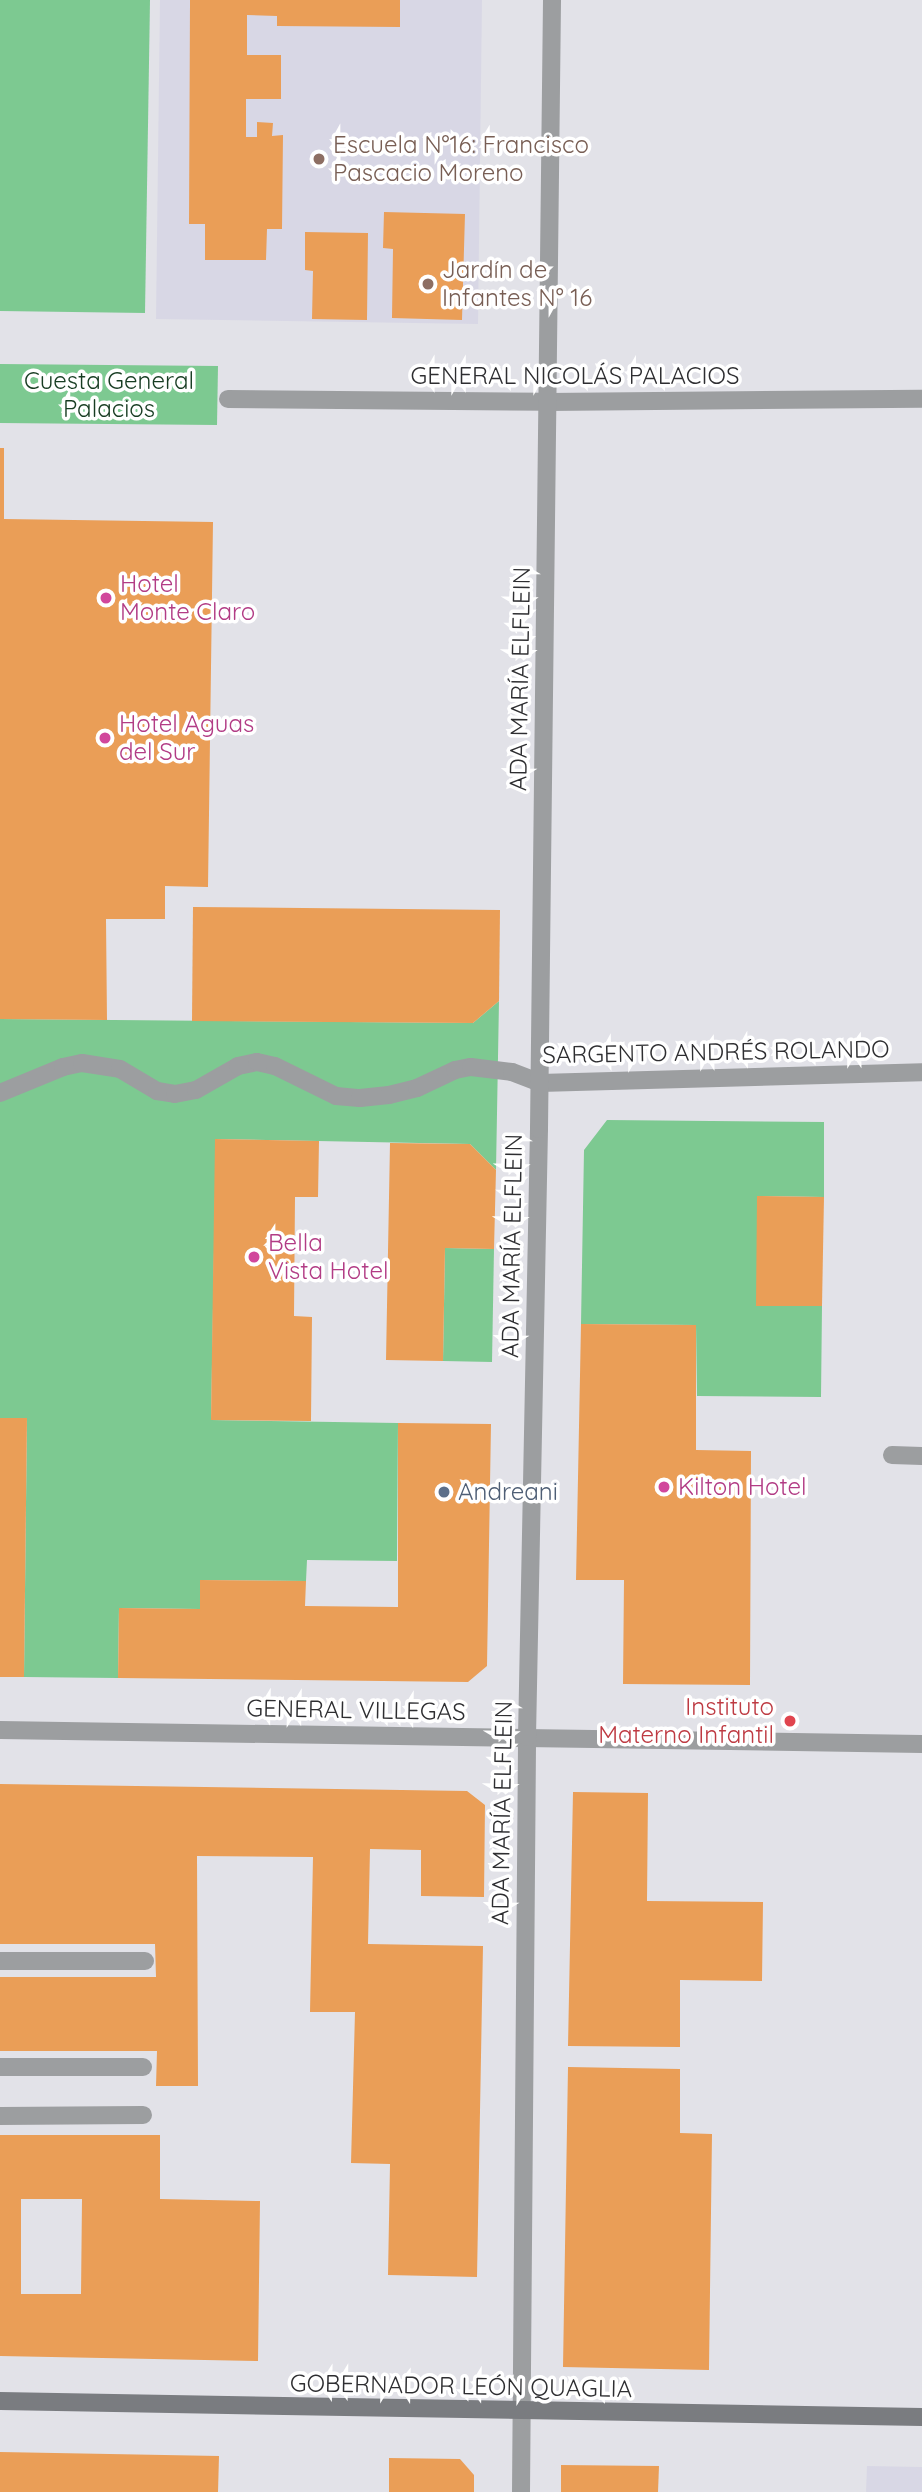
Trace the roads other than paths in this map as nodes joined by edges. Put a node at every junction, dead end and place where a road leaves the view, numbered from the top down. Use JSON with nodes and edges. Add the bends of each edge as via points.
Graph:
{"nodes":[{"id":1,"x":552,"y":0,"type":"edge"},
{"id":2,"x":228,"y":399,"type":"dead end"},
{"id":3,"x":922,"y":399,"type":"edge"},
{"id":4,"x":547,"y":402,"type":"junction"},
{"id":5,"x":922,"y":1072,"type":"edge"},
{"id":6,"x":540,"y":1083,"type":"junction"},
{"id":7,"x":0,"y":1093,"type":"edge"},
{"id":8,"x":892,"y":1455,"type":"dead end"},
{"id":9,"x":922,"y":1456,"type":"edge"},
{"id":10,"x":0,"y":1730,"type":"edge"},
{"id":11,"x":527,"y":1737,"type":"junction"},
{"id":12,"x":922,"y":1744,"type":"edge"},
{"id":13,"x":0,"y":1961,"type":"edge"},
{"id":14,"x":145,"y":1961,"type":"dead end"},
{"id":15,"x":0,"y":2067,"type":"edge"},
{"id":16,"x":144,"y":2067,"type":"dead end"},
{"id":17,"x":143,"y":2115,"type":"dead end"},
{"id":18,"x":0,"y":2116,"type":"edge"},
{"id":19,"x":0,"y":2401,"type":"edge"},
{"id":20,"x":521,"y":2411,"type":"junction"},
{"id":21,"x":922,"y":2417,"type":"edge"},
{"id":22,"x":521,"y":2492,"type":"edge"}],
"edges":[{"from":1,"to":4,"type":"street","name":"ADA MARÍA ELFLEIN"},
{"from":2,"to":4,"type":"street","name":"GENERAL NICOLÁS PALACIOS"},
{"from":3,"to":4,"type":"street","name":"GENERAL NICOLÁS PALACIOS"},
{"from":4,"to":6,"type":"street","name":"ADA MARÍA ELFLEIN"},
{"from":5,"to":6,"type":"street","name":"SARGENTO ANDRÉS ROLANDO"},
{"from":6,"to":7,"type":"street","name":"SARGENTO ANDRÉS ROLANDO","via":[[512,1072],[471,1067],[417,1088],[360,1098],[336,1096],[257,1062],[238,1066],[196,1090],[175,1094],[157,1091],[120,1069],[82,1063]]},
{"from":6,"to":11,"type":"street","name":"ADA MARÍA ELFLEIN"},
{"from":8,"to":9,"type":"street"},
{"from":10,"to":11,"type":"street","name":"GENERAL VILLEGAS"},
{"from":11,"to":12,"type":"street","name":"GENERAL VILLEGAS"},
{"from":11,"to":20,"type":"street","name":"ADA MARÍA ELFLEIN"},
{"from":13,"to":14,"type":"street"},
{"from":15,"to":16,"type":"street"},
{"from":17,"to":18,"type":"street"},
{"from":19,"to":20,"type":"street","name":"GOBERNADOR LEÓN QUAGLIA"},
{"from":20,"to":21,"type":"street","name":"GOBERNADOR LEÓN QUAGLIA"},
{"from":20,"to":22,"type":"street","name":"ADA MARÍA ELFLEIN"}]}
